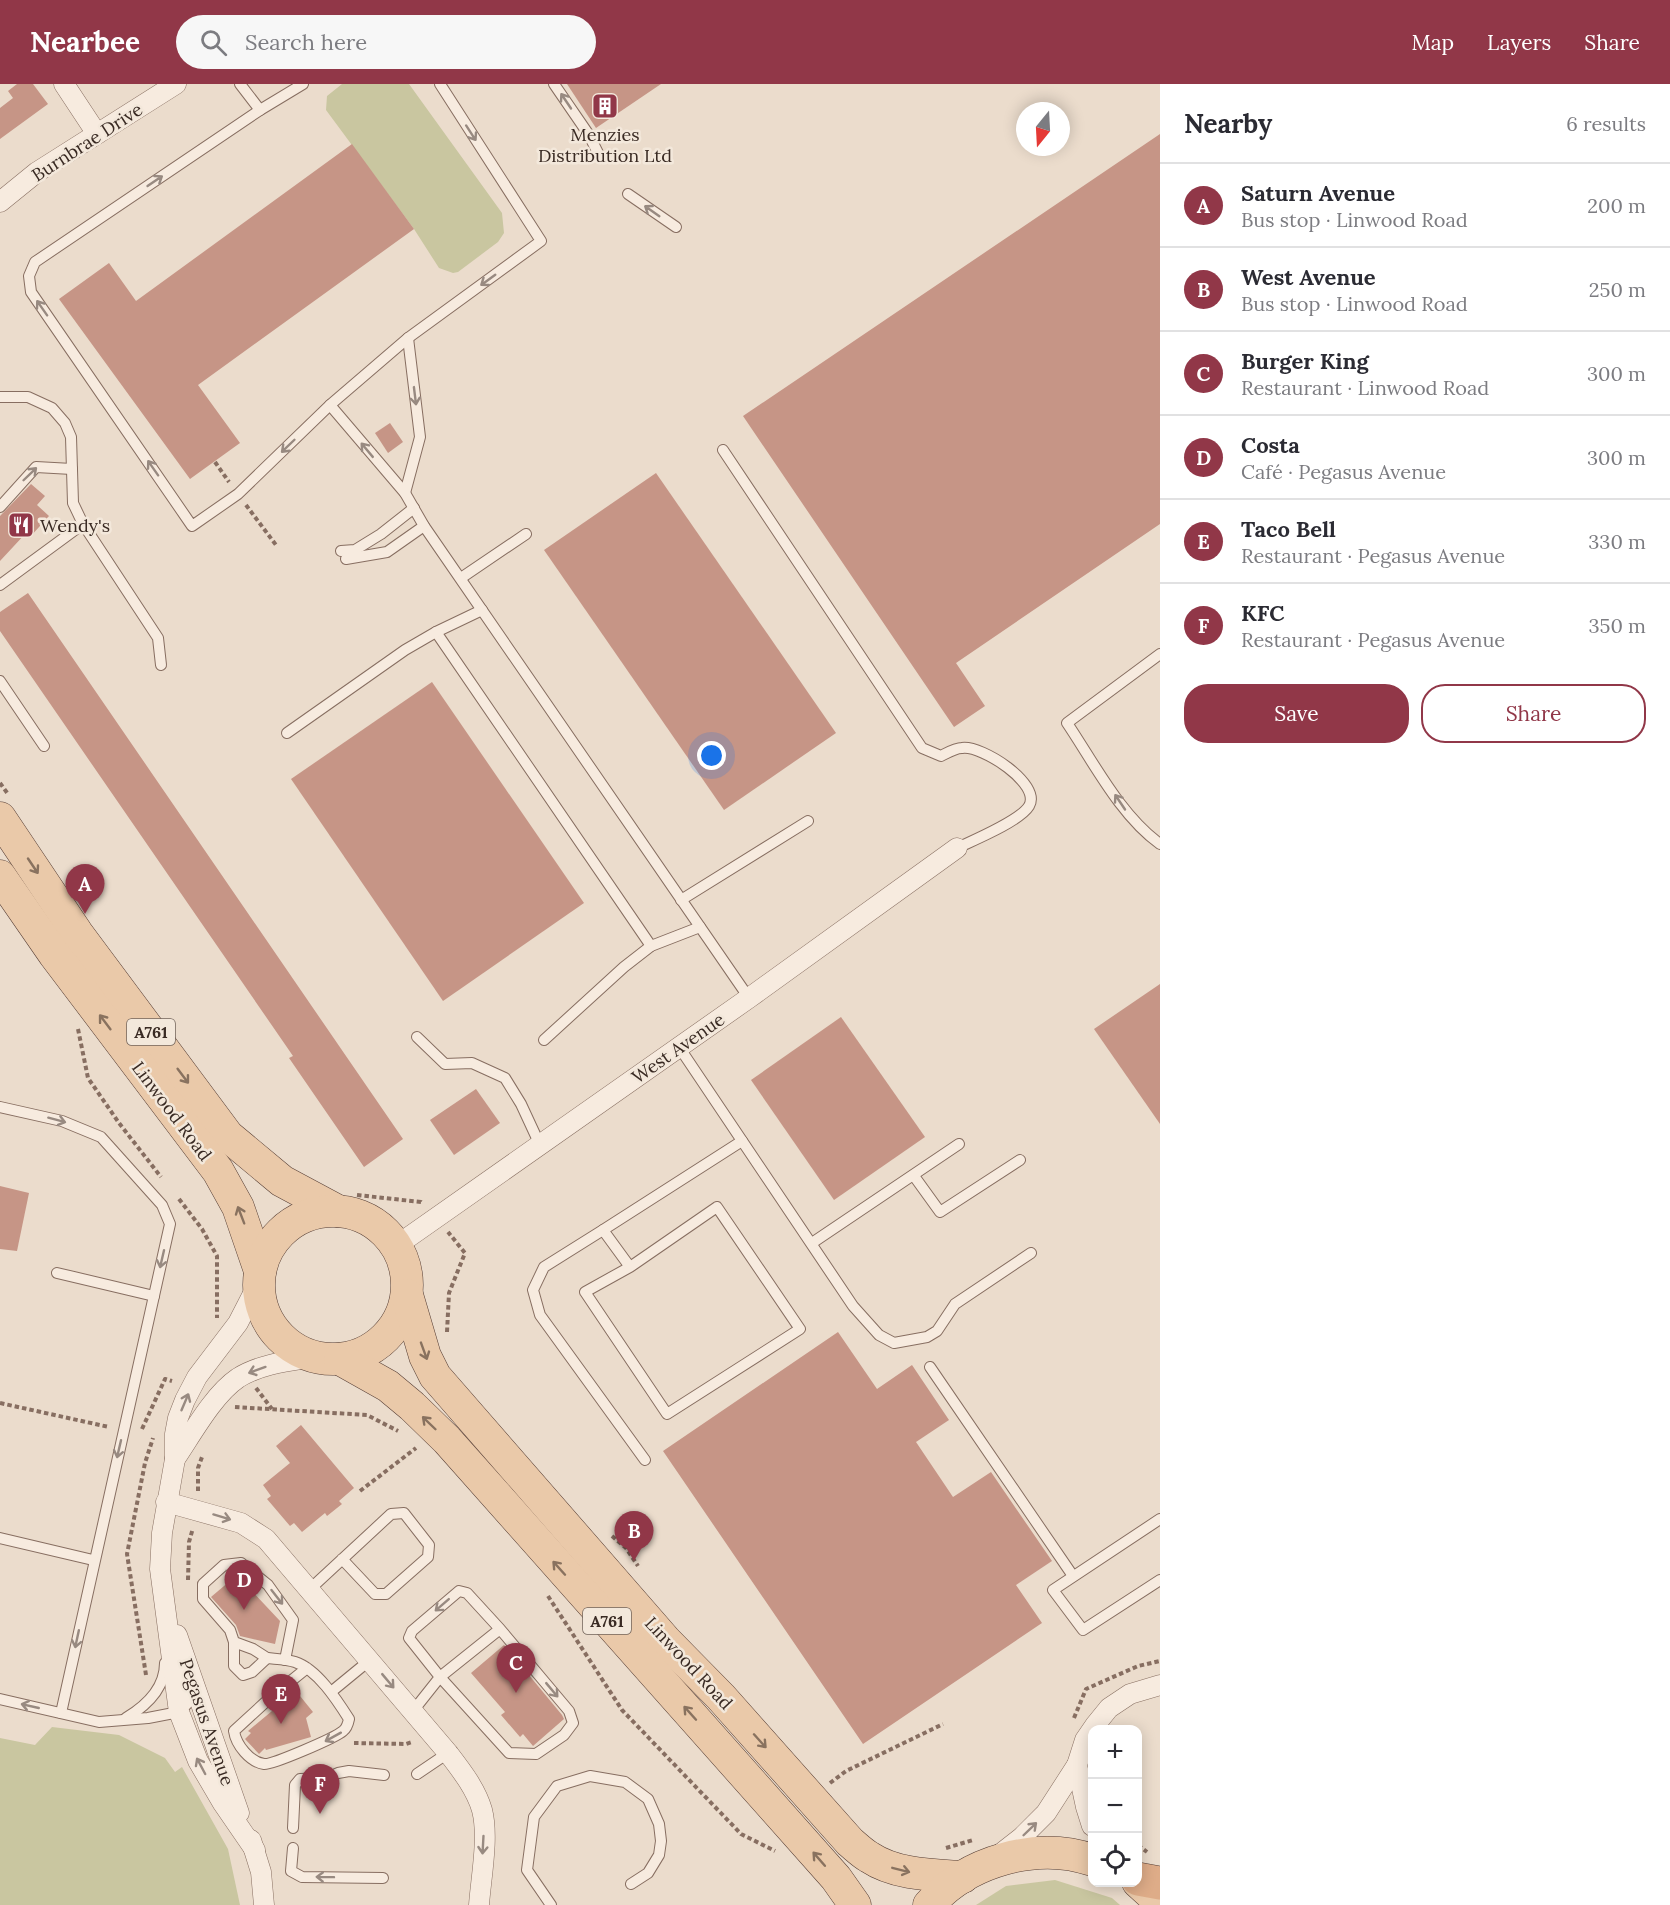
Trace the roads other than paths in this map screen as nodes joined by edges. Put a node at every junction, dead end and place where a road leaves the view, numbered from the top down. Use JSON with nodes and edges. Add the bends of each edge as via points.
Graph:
{"nodes":[{"id":1,"x":64,"y":84,"type":"edge"},
{"id":2,"x":176,"y":84,"type":"edge"},
{"id":3,"x":240,"y":84,"type":"edge"},
{"id":4,"x":303,"y":84,"type":"edge"},
{"id":5,"x":440,"y":84,"type":"edge"},
{"id":6,"x":554,"y":84,"type":"edge"},
{"id":7,"x":260,"y":110,"type":"junction"},
{"id":8,"x":97,"y":134,"type":"junction"},
{"id":9,"x":599,"y":155,"type":"dead end"},
{"id":10,"x":628,"y":194,"type":"dead end"},
{"id":11,"x":0,"y":202,"type":"edge"},
{"id":12,"x":676,"y":227,"type":"dead end"},
{"id":13,"x":408,"y":338,"type":"junction"},
{"id":14,"x":0,"y":397,"type":"edge"},
{"id":15,"x":330,"y":405,"type":"junction"},
{"id":16,"x":723,"y":450,"type":"dead end"},
{"id":17,"x":72,"y":469,"type":"junction"},
{"id":18,"x":405,"y":493,"type":"junction"},
{"id":19,"x":0,"y":507,"type":"edge"},
{"id":20,"x":414,"y":508,"type":"junction"},
{"id":21,"x":82,"y":524,"type":"junction"},
{"id":22,"x":424,"y":526,"type":"junction"},
{"id":23,"x":526,"y":534,"type":"dead end"},
{"id":24,"x":461,"y":578,"type":"junction"},
{"id":25,"x":0,"y":585,"type":"edge"},
{"id":26,"x":482,"y":610,"type":"junction"},
{"id":27,"x":436,"y":632,"type":"junction"},
{"id":28,"x":1160,"y":654,"type":"edge"},
{"id":29,"x":161,"y":665,"type":"dead end"},
{"id":30,"x":0,"y":681,"type":"edge"},
{"id":31,"x":287,"y":733,"type":"dead end"},
{"id":32,"x":44,"y":746,"type":"dead end"},
{"id":33,"x":6,"y":810,"type":"edge"},
{"id":34,"x":808,"y":821,"type":"dead end"},
{"id":35,"x":1160,"y":844,"type":"edge"},
{"id":36,"x":957,"y":848,"type":"joint"},
{"id":37,"x":0,"y":876,"type":"edge"},
{"id":38,"x":681,"y":900,"type":"junction"},
{"id":39,"x":700,"y":927,"type":"junction"},
{"id":40,"x":651,"y":946,"type":"junction"},
{"id":41,"x":749,"y":998,"type":"junction"},
{"id":42,"x":417,"y":1037,"type":"dead end"},
{"id":43,"x":544,"y":1040,"type":"dead end"},
{"id":44,"x":679,"y":1047,"type":"junction"},
{"id":45,"x":0,"y":1107,"type":"edge"},
{"id":46,"x":742,"y":1141,"type":"junction"},
{"id":47,"x":959,"y":1144,"type":"dead end"},
{"id":48,"x":540,"y":1145,"type":"junction"},
{"id":49,"x":1020,"y":1160,"type":"dead end"},
{"id":50,"x":914,"y":1176,"type":"junction"},
{"id":51,"x":342,"y":1202,"type":"junction"},
{"id":52,"x":603,"y":1230,"type":"junction"},
{"id":53,"x":812,"y":1243,"type":"junction"},
{"id":54,"x":396,"y":1246,"type":"junction"},
{"id":55,"x":1031,"y":1252,"type":"dead end"},
{"id":56,"x":630,"y":1267,"type":"junction"},
{"id":57,"x":57,"y":1273,"type":"dead end"},
{"id":58,"x":259,"y":1277,"type":"junction"},
{"id":59,"x":407,"y":1295,"type":"junction"},
{"id":60,"x":154,"y":1296,"type":"junction"},
{"id":61,"x":327,"y":1358,"type":"junction"},
{"id":62,"x":930,"y":1367,"type":"dead end"},
{"id":63,"x":175,"y":1459,"type":"junction"},
{"id":64,"x":645,"y":1460,"type":"dead end"},
{"id":65,"x":166,"y":1502,"type":"junction"},
{"id":66,"x":1160,"y":1519,"type":"edge"},
{"id":67,"x":0,"y":1538,"type":"edge"},
{"id":68,"x":342,"y":1559,"type":"junction"},
{"id":69,"x":93,"y":1560,"type":"junction"},
{"id":70,"x":1073,"y":1576,"type":"junction"},
{"id":71,"x":1160,"y":1580,"type":"edge"},
{"id":72,"x":309,"y":1590,"type":"junction"},
{"id":73,"x":163,"y":1593,"type":"junction"},
{"id":74,"x":500,"y":1629,"type":"junction"},
{"id":75,"x":179,"y":1640,"type":"junction"},
{"id":76,"x":234,"y":1642,"type":"junction"},
{"id":77,"x":267,"y":1658,"type":"junction"},
{"id":78,"x":285,"y":1660,"type":"junction"},
{"id":79,"x":370,"y":1660,"type":"junction"},
{"id":80,"x":307,"y":1668,"type":"junction"},
{"id":81,"x":440,"y":1677,"type":"junction"},
{"id":82,"x":1160,"y":1685,"type":"edge"},
{"id":83,"x":331,"y":1692,"type":"junction"},
{"id":84,"x":0,"y":1699,"type":"edge"},
{"id":85,"x":413,"y":1711,"type":"junction"},
{"id":86,"x":179,"y":1712,"type":"junction"},
{"id":87,"x":61,"y":1713,"type":"junction"},
{"id":88,"x":124,"y":1720,"type":"junction"},
{"id":89,"x":448,"y":1753,"type":"junction"},
{"id":90,"x":1077,"y":1765,"type":"junction"},
{"id":91,"x":417,"y":1774,"type":"dead end"},
{"id":92,"x":384,"y":1775,"type":"dead end"},
{"id":93,"x":1088,"y":1813,"type":"edge"},
{"id":94,"x":293,"y":1828,"type":"dead end"},
{"id":95,"x":293,"y":1848,"type":"dead end"},
{"id":96,"x":255,"y":1850,"type":"junction"},
{"id":97,"x":1088,"y":1859,"type":"edge"},
{"id":98,"x":974,"y":1861,"type":"junction"},
{"id":99,"x":383,"y":1878,"type":"dead end"},
{"id":100,"x":1142,"y":1881,"type":"edge"},
{"id":101,"x":1160,"y":1883,"type":"edge"},
{"id":102,"x":631,"y":1884,"type":"dead end"},
{"id":103,"x":1142,"y":1885,"type":"edge"},
{"id":104,"x":1160,"y":1902,"type":"edge"},
{"id":105,"x":264,"y":1905,"type":"edge"},
{"id":106,"x":479,"y":1905,"type":"edge"},
{"id":107,"x":551,"y":1905,"type":"edge"},
{"id":108,"x":855,"y":1905,"type":"edge"},
{"id":109,"x":929,"y":1905,"type":"edge"}],
"edges":[{"from":1,"to":8,"type":"street"},
{"from":2,"to":8,"type":"street","name":"Burnbrae Drive"},
{"from":3,"to":7,"type":"lane"},
{"from":4,"to":7,"type":"lane"},
{"from":5,"to":13,"type":"lane","one_way":true,"via":[[542,241]]},
{"from":9,"to":6,"type":"lane","one_way":true},
{"from":15,"to":7,"type":"lane","one_way":true,"via":[[237,494],[192,526],[31,292],[29,276],[35,262]]},
{"from":8,"to":11,"type":"street","name":"Burnbrae Drive","via":[[37,172]]},
{"from":12,"to":10,"type":"lane","one_way":true},
{"from":13,"to":15,"type":"lane"},
{"from":13,"to":18,"type":"lane","one_way":true,"via":[[420,437]]},
{"from":14,"to":17,"type":"lane","via":[[28,397],[52,408],[71,437]]},
{"from":18,"to":15,"type":"lane","one_way":true},
{"from":16,"to":36,"type":"lane","via":[[922,748],[941,756],[964,747],[987,753],[1027,786],[1029,806],[1011,820]]},
{"from":19,"to":17,"type":"lane","one_way":true,"via":[[36,467]]},
{"from":17,"to":21,"type":"lane","via":[[73,503]]},
{"from":18,"to":20,"type":"lane"},
{"from":20,"to":22,"type":"lane"},
{"from":20,"to":22,"type":"lane","via":[[381,534],[343,555],[387,552]]},
{"from":21,"to":25,"type":"lane"},
{"from":21,"to":29,"type":"lane","via":[[158,638]]},
{"from":22,"to":24,"type":"lane"},
{"from":23,"to":24,"type":"lane"},
{"from":24,"to":26,"type":"lane"},
{"from":26,"to":27,"type":"lane"},
{"from":26,"to":38,"type":"lane"},
{"from":27,"to":31,"type":"lane"},
{"from":27,"to":40,"type":"lane"},
{"from":35,"to":28,"type":"lane","one_way":true,"via":[[1125,810],[1067,723]]},
{"from":30,"to":32,"type":"lane"},
{"from":33,"to":51,"type":"main road","name":"Linwood Road","number":"A761","one_way":true,"via":[[77,933],[228,1136],[282,1181]]},
{"from":34,"to":38,"type":"lane"},
{"from":36,"to":41,"type":"street","name":"West Avenue"},
{"from":58,"to":37,"type":"main road","name":"Linwood Road","number":"A761","one_way":true,"via":[[238,1207],[218,1171]]},
{"from":38,"to":39,"type":"lane"},
{"from":39,"to":40,"type":"lane"},
{"from":39,"to":41,"type":"lane"},
{"from":40,"to":43,"type":"lane"},
{"from":41,"to":44,"type":"street","name":"West Avenue"},
{"from":42,"to":48,"type":"lane","via":[[445,1064],[472,1063],[505,1078]]},
{"from":44,"to":46,"type":"lane"},
{"from":44,"to":48,"type":"street","name":"West Avenue"},
{"from":45,"to":60,"type":"lane","one_way":true,"via":[[62,1121],[101,1137],[162,1205],[170,1224]]},
{"from":46,"to":52,"type":"lane"},
{"from":46,"to":53,"type":"lane"},
{"from":47,"to":50,"type":"lane"},
{"from":48,"to":54,"type":"street","name":"West Avenue"},
{"from":49,"to":50,"type":"lane","via":[[940,1212]]},
{"from":50,"to":53,"type":"lane"},
{"from":51,"to":54,"type":"main road","via":[[381,1228]]},
{"from":51,"to":58,"type":"main road","via":[[292,1222],[274,1239],[262,1260]]},
{"from":52,"to":56,"type":"lane"},
{"from":52,"to":64,"type":"lane","via":[[544,1267],[533,1290],[540,1315]]},
{"from":53,"to":55,"type":"lane","via":[[853,1306],[879,1335],[894,1343],[927,1337],[937,1331],[955,1304]]},
{"from":54,"to":59,"type":"main road","via":[[406,1269]]},
{"from":56,"to":56,"type":"lane","via":[[717,1207],[800,1329],[667,1414],[585,1292]]},
{"from":57,"to":60,"type":"lane"},
{"from":58,"to":61,"type":"main road","via":[[262,1307],[273,1329],[291,1347]]},
{"from":63,"to":58,"type":"street","name":"Pegasus Avenue","one_way":true,"via":[[175,1434],[184,1400],[238,1323]]},
{"from":59,"to":61,"type":"main road","via":[[400,1318],[385,1339],[364,1353]]},
{"from":59,"to":98,"type":"main road","name":"Linwood Road","number":"A761","one_way":true,"via":[[435,1376],[666,1641],[850,1842],[886,1865],[926,1875]]},
{"from":60,"to":69,"type":"lane","one_way":true},
{"from":61,"to":63,"type":"street","name":"Pegasus Avenue","one_way":true,"via":[[273,1365],[238,1378],[223,1391]]},
{"from":108,"to":61,"type":"main road","name":"Linwood Road","number":"A761","one_way":true,"via":[[836,1878],[447,1440],[388,1386]]},
{"from":62,"to":70,"type":"lane"},
{"from":63,"to":65,"type":"street","name":"Pegasus Avenue"},
{"from":65,"to":72,"type":"street","one_way":true,"via":[[221,1516],[254,1530]]},
{"from":65,"to":73,"type":"street","name":"Pegasus Avenue","via":[[160,1569]]},
{"from":66,"to":70,"type":"lane"},
{"from":67,"to":69,"type":"lane"},
{"from":68,"to":68,"type":"lane","via":[[391,1514],[404,1514],[429,1545],[428,1557],[386,1594],[375,1594]]},
{"from":68,"to":72,"type":"lane"},
{"from":69,"to":87,"type":"lane","one_way":true},
{"from":70,"to":71,"type":"lane","via":[[1053,1590],[1083,1630]]},
{"from":72,"to":79,"type":"street"},
{"from":73,"to":75,"type":"street","name":"Pegasus Avenue"},
{"from":73,"to":86,"type":"street","name":"Pegasus Avenue"},
{"from":73,"to":88,"type":"lane","via":[[165,1673],[152,1699]]},
{"from":74,"to":81,"type":"lane"},
{"from":74,"to":81,"type":"lane","one_way":true,"via":[[466,1593],[459,1591],[412,1631],[409,1638]]},
{"from":74,"to":81,"type":"lane","one_way":true,"via":[[569,1711],[573,1723],[564,1735],[536,1754],[509,1753]]},
{"from":75,"to":86,"type":"lane","via":[[190,1701]]},
{"from":75,"to":96,"type":"street","name":"Pegasus Avenue"},
{"from":76,"to":77,"type":"lane"},
{"from":76,"to":77,"type":"lane","via":[[234,1666],[243,1674],[252,1672]]},
{"from":76,"to":78,"type":"lane","one_way":true,"via":[[230,1630],[203,1599],[203,1584],[224,1566],[241,1563],[268,1585],[293,1620]]},
{"from":77,"to":78,"type":"lane"},
{"from":78,"to":80,"type":"lane"},
{"from":79,"to":83,"type":"lane"},
{"from":79,"to":85,"type":"street","one_way":true},
{"from":80,"to":83,"type":"lane"},
{"from":83,"to":80,"type":"lane","one_way":true,"via":[[349,1719],[346,1730],[267,1765],[252,1760],[235,1739],[234,1731]]},
{"from":81,"to":85,"type":"lane"},
{"from":82,"to":90,"type":"street","via":[[1130,1694],[1109,1708],[1085,1740]]},
{"from":87,"to":84,"type":"lane","one_way":true},
{"from":85,"to":89,"type":"street"},
{"from":86,"to":88,"type":"lane"},
{"from":96,"to":86,"type":"street","name":"Pegasus Avenue","one_way":true,"via":[[198,1761]]},
{"from":87,"to":88,"type":"lane","via":[[99,1722]]},
{"from":89,"to":91,"type":"lane"},
{"from":89,"to":106,"type":"street","one_way":true,"via":[[472,1788],[482,1812]]},
{"from":90,"to":93,"type":"street"},
{"from":98,"to":90,"type":"street","one_way":true,"via":[[1022,1837],[1046,1814]]},
{"from":92,"to":94,"type":"lane","via":[[349,1771],[326,1778],[300,1779],[295,1785]]},
{"from":99,"to":95,"type":"lane","one_way":true,"via":[[302,1877],[291,1871]]},
{"from":96,"to":105,"type":"street","name":"Pegasus Avenue"},
{"from":97,"to":98,"type":"main road","via":[[1047,1852]]},
{"from":98,"to":109,"type":"main road"},
{"from":100,"to":101,"type":"highway"},
{"from":102,"to":107,"type":"lane","via":[[648,1873],[658,1855],[659,1824],[648,1799],[625,1782],[590,1776],[557,1786],[534,1817],[527,1870]]},
{"from":103,"to":104,"type":"main road"}]}
